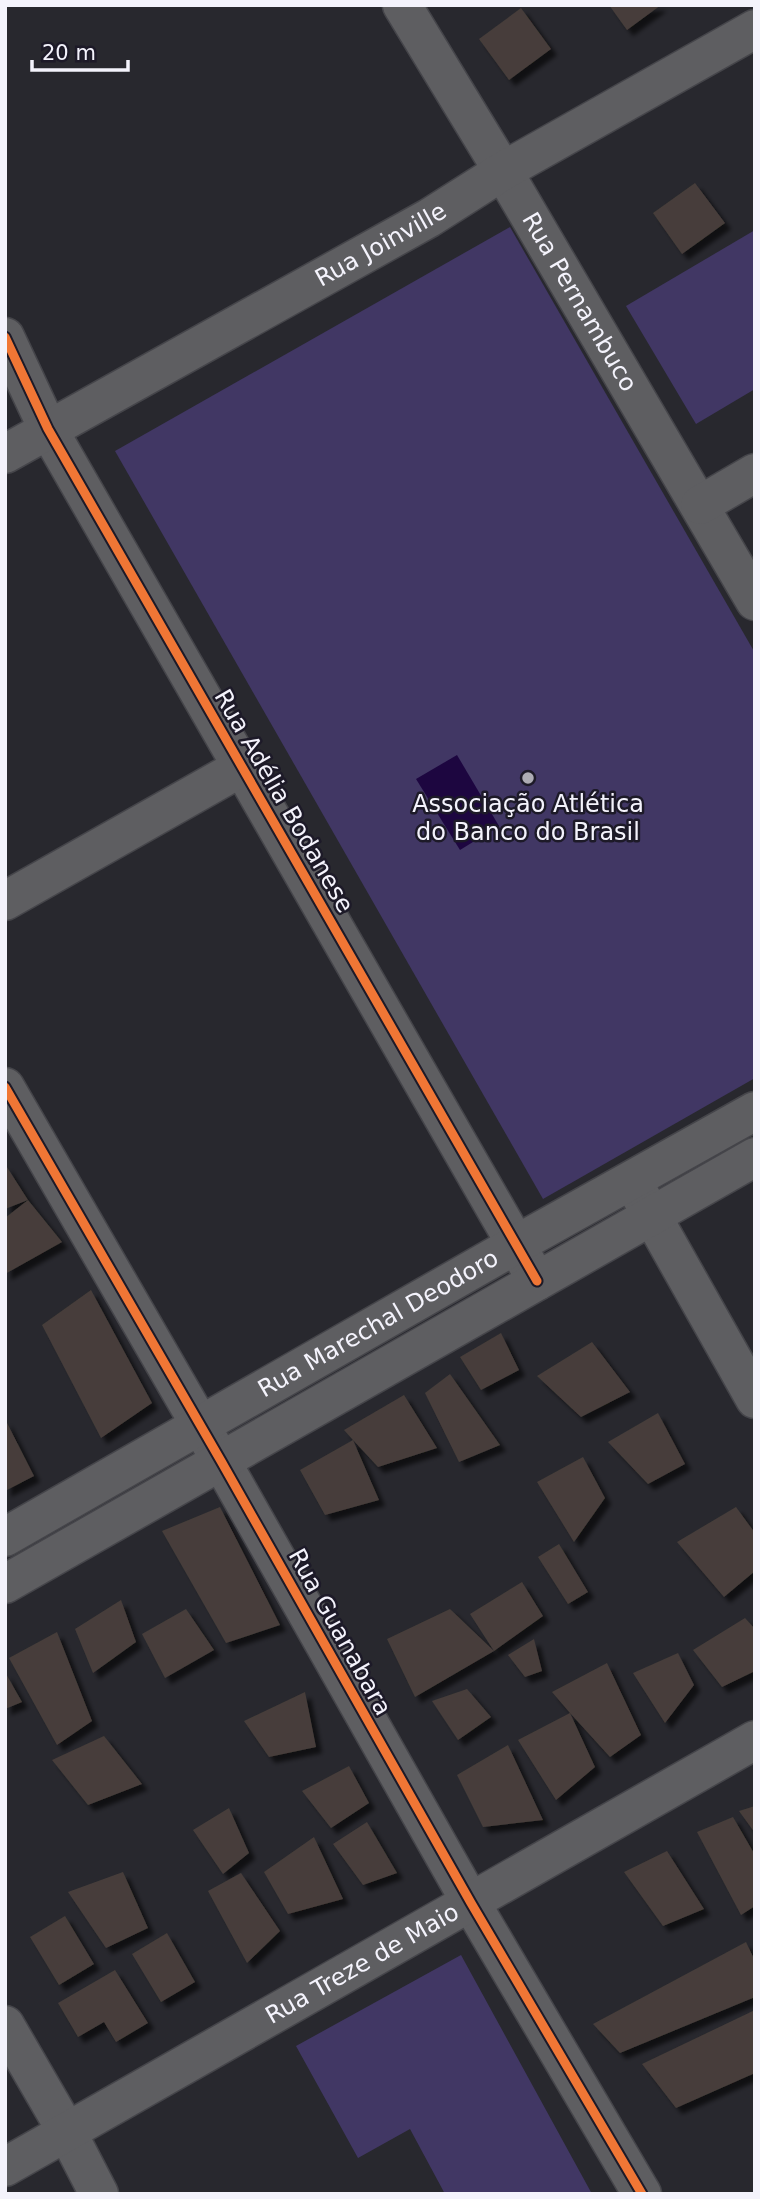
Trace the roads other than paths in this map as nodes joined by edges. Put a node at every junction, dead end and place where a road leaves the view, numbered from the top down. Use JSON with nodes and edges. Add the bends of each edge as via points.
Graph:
{"nodes":[{"id":1,"x":402,"y":5,"type":"edge"},
{"id":2,"x":755,"y":29,"type":"edge"},
{"id":3,"x":503,"y":171,"type":"junction"},
{"id":4,"x":5,"y":337,"type":"edge"},
{"id":5,"x":48,"y":429,"type":"junction"},
{"id":6,"x":5,"y":454,"type":"edge"},
{"id":7,"x":755,"y":473,"type":"edge"},
{"id":8,"x":700,"y":505,"type":"junction"},
{"id":9,"x":755,"y":601,"type":"edge"},
{"id":10,"x":242,"y":766,"type":"junction"},
{"id":11,"x":5,"y":901,"type":"edge"},
{"id":12,"x":5,"y":1087,"type":"edge"},
{"id":13,"x":755,"y":1111,"type":"edge"},
{"id":14,"x":755,"y":1157,"type":"edge"},
{"id":15,"x":632,"y":1181,"type":"junction"},
{"id":16,"x":652,"y":1216,"type":"junction"},
{"id":17,"x":517,"y":1244,"type":"junction"},
{"id":18,"x":537,"y":1281,"type":"junction"},
{"id":19,"x":354,"y":1337,"type":"junction"},
{"id":20,"x":374,"y":1374,"type":"junction"},
{"id":21,"x":755,"y":1399,"type":"edge"},
{"id":22,"x":200,"y":1424,"type":"junction"},
{"id":23,"x":221,"y":1461,"type":"junction"},
{"id":24,"x":64,"y":1503,"type":"junction"},
{"id":25,"x":5,"y":1538,"type":"edge"},
{"id":26,"x":86,"y":1538,"type":"junction"},
{"id":27,"x":5,"y":1584,"type":"edge"},
{"id":28,"x":755,"y":1740,"type":"edge"},
{"id":29,"x":471,"y":1903,"type":"junction"},
{"id":30,"x":5,"y":2025,"type":"edge"},
{"id":31,"x":67,"y":2132,"type":"junction"},
{"id":32,"x":5,"y":2167,"type":"edge"},
{"id":33,"x":99,"y":2194,"type":"edge"},
{"id":34,"x":642,"y":2194,"type":"edge"}],
"edges":[{"from":1,"to":3,"type":"street","name":"Rua Pernambuco"},
{"from":2,"to":3,"type":"street","name":"Rua Joinville"},
{"from":3,"to":5,"type":"street","name":"Rua Joinville","via":[[429,218]]},
{"from":3,"to":8,"type":"street","name":"Rua Pernambuco"},
{"from":4,"to":5,"type":"street","name":"Rua Adélia Bodanese"},
{"from":5,"to":6,"type":"street","name":"Rua Joinville"},
{"from":5,"to":10,"type":"street","name":"Rua Adélia Bodanese"},
{"from":7,"to":8,"type":"street"},
{"from":8,"to":9,"type":"street","name":"Rua Pernambuco"},
{"from":10,"to":11,"type":"street"},
{"from":10,"to":17,"type":"street","name":"Rua Adélia Bodanese"},
{"from":12,"to":22,"type":"street","name":"Rua Guanabara"},
{"from":13,"to":15,"type":"street","name":"Rua Marechal Deodoro"},
{"from":14,"to":16,"type":"street","name":"Rua Marechal Deodoro"},
{"from":15,"to":16,"type":"street"},
{"from":15,"to":17,"type":"street","name":"Rua Marechal Deodoro"},
{"from":16,"to":18,"type":"street","name":"Rua Marechal Deodoro"},
{"from":16,"to":21,"type":"street"},
{"from":17,"to":18,"type":"street","name":"Rua Adélia Bodanese"},
{"from":17,"to":19,"type":"street","name":"Rua Marechal Deodoro"},
{"from":18,"to":20,"type":"street","name":"Rua Marechal Deodoro"},
{"from":19,"to":20,"type":"street"},
{"from":19,"to":22,"type":"street","name":"Rua Marechal Deodoro"},
{"from":20,"to":23,"type":"street","name":"Rua Marechal Deodoro"},
{"from":22,"to":23,"type":"street","name":"Rua Guanabara"},
{"from":22,"to":24,"type":"street","name":"Rua Marechal Deodoro"},
{"from":23,"to":26,"type":"street","name":"Rua Marechal Deodoro"},
{"from":23,"to":29,"type":"street","name":"Rua Guanabara"},
{"from":24,"to":25,"type":"street","name":"Rua Marechal Deodoro"},
{"from":24,"to":26,"type":"street"},
{"from":26,"to":27,"type":"street","name":"Rua Marechal Deodoro"},
{"from":28,"to":29,"type":"street","name":"Rua Treze de Maio"},
{"from":29,"to":31,"type":"street","name":"Rua Treze de Maio"},
{"from":29,"to":34,"type":"street","name":"Rua Guanabara"},
{"from":30,"to":31,"type":"street"},
{"from":31,"to":32,"type":"street","name":"Rua Treze de Maio"},
{"from":31,"to":33,"type":"street"}]}
